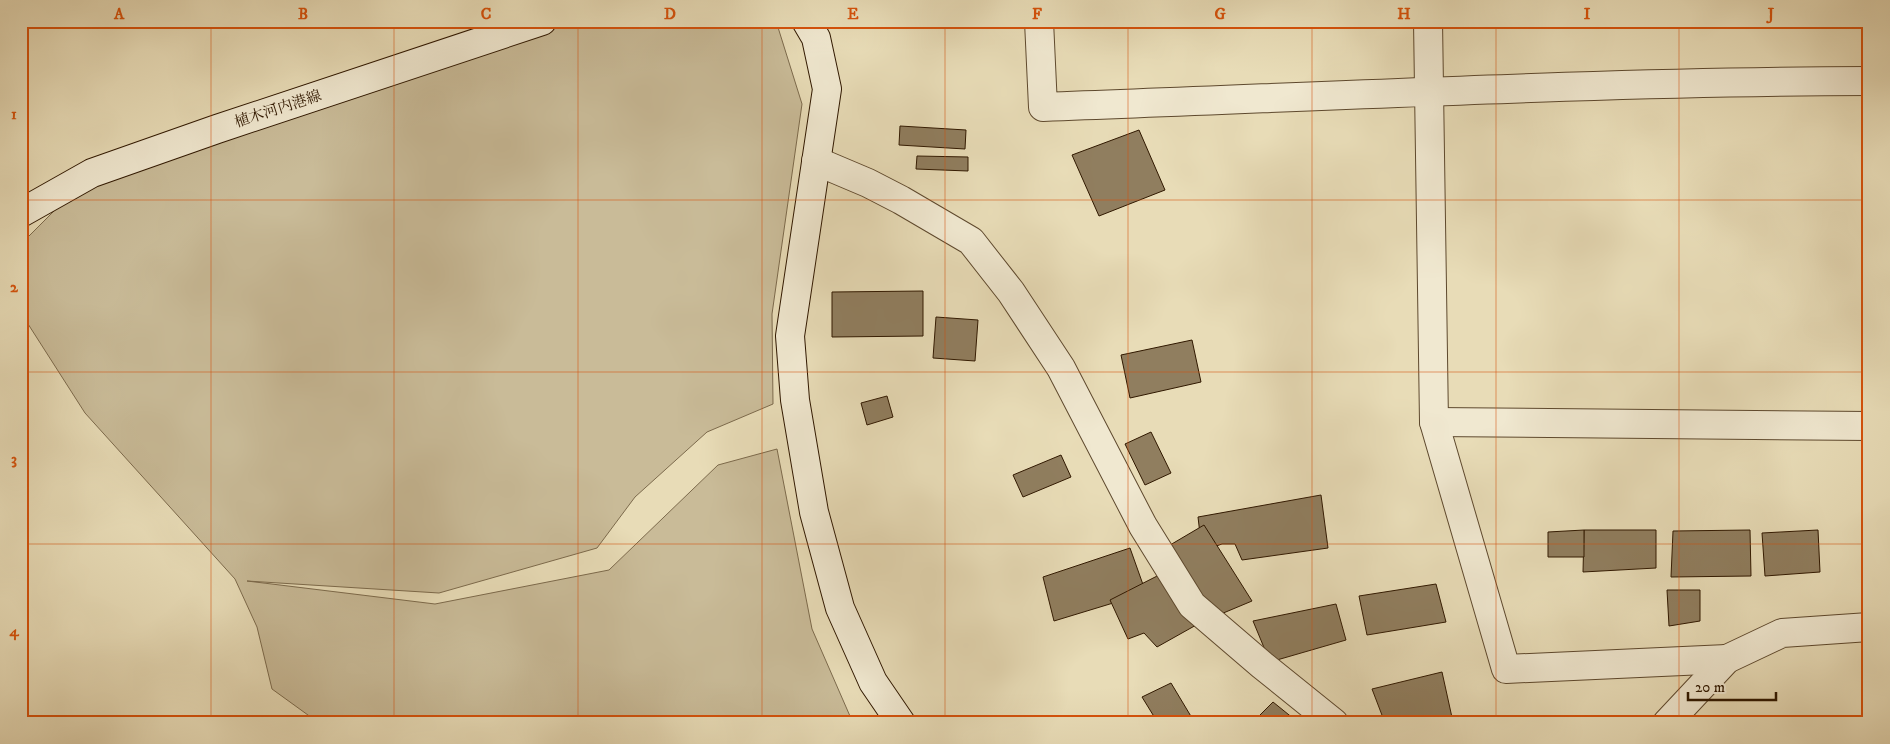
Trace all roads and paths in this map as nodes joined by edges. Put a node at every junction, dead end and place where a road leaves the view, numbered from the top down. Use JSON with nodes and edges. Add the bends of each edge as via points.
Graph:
{"nodes":[{"id":1,"x":542,"y":21,"type":"edge"},
{"id":2,"x":806,"y":21,"type":"edge"},
{"id":3,"x":1039,"y":21,"type":"edge"},
{"id":4,"x":1428,"y":21,"type":"edge"},
{"id":5,"x":1869,"y":81,"type":"edge"},
{"id":6,"x":1429,"y":91,"type":"junction"},
{"id":7,"x":816,"y":160,"type":"junction"},
{"id":8,"x":21,"y":213,"type":"edge"},
{"id":9,"x":1434,"y":422,"type":"junction"},
{"id":10,"x":1869,"y":426,"type":"edge"},
{"id":11,"x":1869,"y":627,"type":"edge"},
{"id":12,"x":1727,"y":659,"type":"junction"},
{"id":13,"x":902,"y":723,"type":"edge"},
{"id":14,"x":1334,"y":723,"type":"edge"},
{"id":15,"x":1667,"y":723,"type":"edge"}],
"edges":[{"from":1,"to":8,"type":"street","name":"植木河内港線","via":[[92,173]]},
{"from":2,"to":7,"type":"street","via":[[816,38],[827,89]]},
{"from":3,"to":6,"type":"street","via":[[1043,108]]},
{"from":4,"to":6,"type":"street"},
{"from":5,"to":6,"type":"street"},
{"from":6,"to":9,"type":"street"},
{"from":7,"to":13,"type":"street","via":[[790,336],[795,400],[814,512],[840,608],[873,682]]},
{"from":7,"to":14,"type":"street","via":[[901,200],[971,241],[1011,292],[1061,368],[1144,526],[1192,605]]},
{"from":9,"to":10,"type":"street"},
{"from":9,"to":12,"type":"street","via":[[1506,669]]},
{"from":11,"to":12,"type":"street","via":[[1782,633]]},
{"from":12,"to":15,"type":"street"}]}
